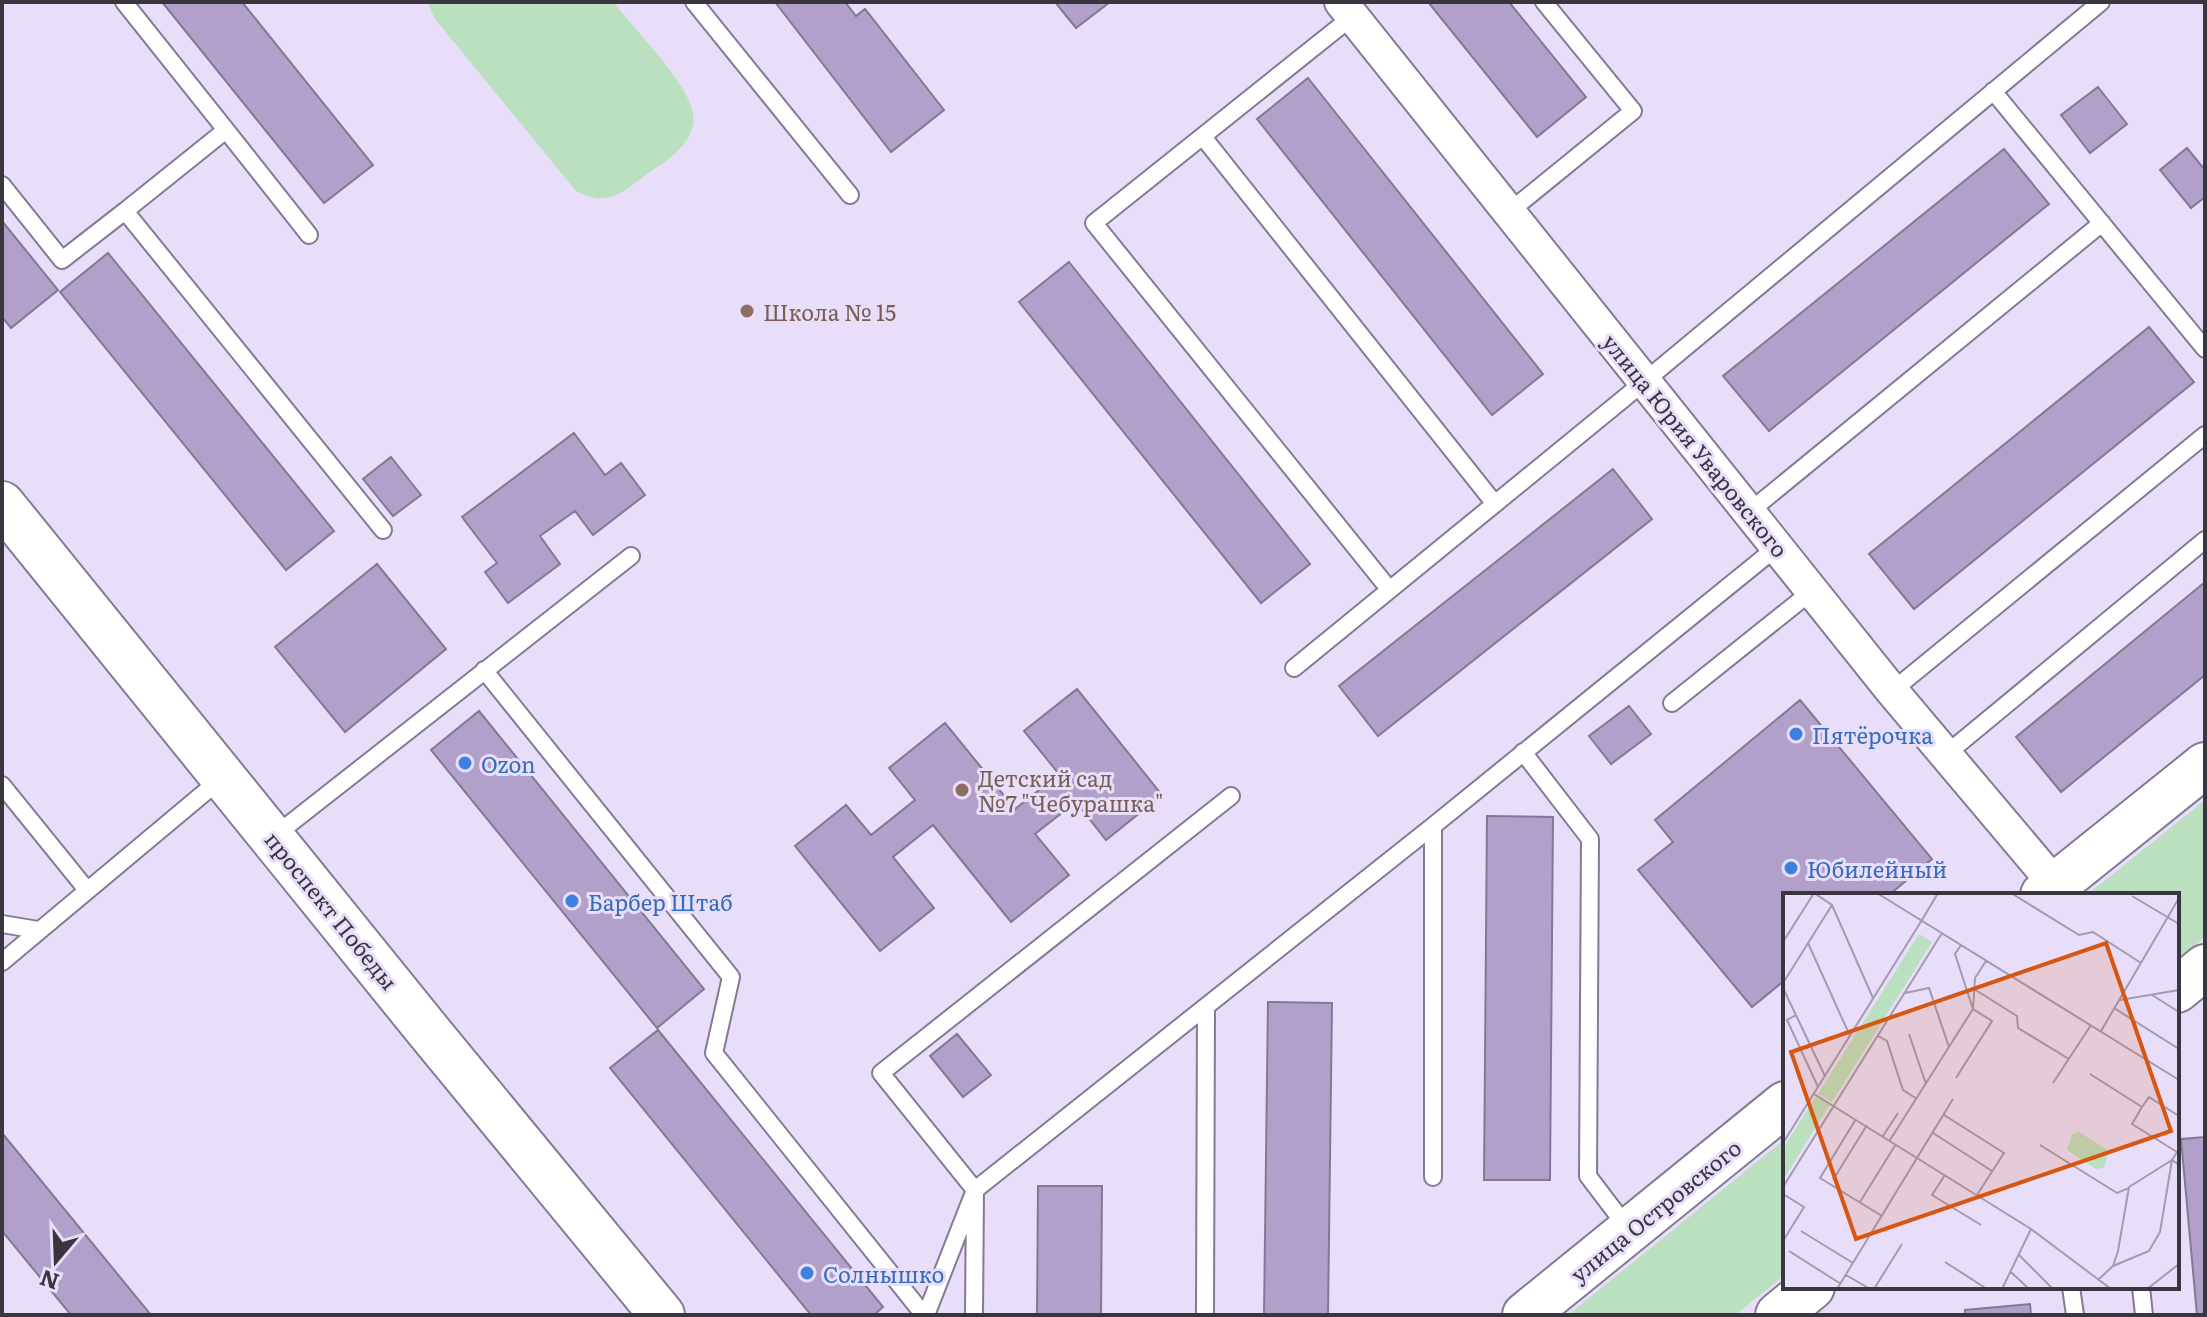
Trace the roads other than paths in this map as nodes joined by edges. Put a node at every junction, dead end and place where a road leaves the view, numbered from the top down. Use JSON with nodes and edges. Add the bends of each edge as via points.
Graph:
{"nodes":[{"id":1,"x":124,"y":2,"type":"edge"},
{"id":2,"x":694,"y":2,"type":"edge"},
{"id":3,"x":1544,"y":2,"type":"edge"},
{"id":4,"x":2101,"y":2,"type":"edge"},
{"id":5,"x":1347,"y":9,"type":"edge"},
{"id":6,"x":1993,"y":91,"type":"junction"},
{"id":7,"x":226,"y":130,"type":"junction"},
{"id":8,"x":1203,"y":137,"type":"junction"},
{"id":9,"x":2,"y":185,"type":"edge"},
{"id":10,"x":850,"y":195,"type":"dead end"},
{"id":11,"x":125,"y":211,"type":"junction"},
{"id":12,"x":1509,"y":212,"type":"junction"},
{"id":13,"x":2102,"y":223,"type":"junction"},
{"id":14,"x":309,"y":235,"type":"dead end"},
{"id":15,"x":2205,"y":349,"type":"edge"},
{"id":16,"x":1645,"y":381,"type":"junction"},
{"id":17,"x":2205,"y":435,"type":"edge"},
{"id":18,"x":2,"y":504,"type":"edge"},
{"id":19,"x":1495,"y":504,"type":"junction"},
{"id":20,"x":1749,"y":512,"type":"junction"},
{"id":21,"x":383,"y":530,"type":"dead end"},
{"id":22,"x":2205,"y":540,"type":"edge"},
{"id":23,"x":1777,"y":547,"type":"junction"},
{"id":24,"x":631,"y":556,"type":"dead end"},
{"id":25,"x":1389,"y":589,"type":"junction"},
{"id":26,"x":1812,"y":591,"type":"junction"},
{"id":27,"x":1294,"y":668,"type":"dead end"},
{"id":28,"x":484,"y":670,"type":"junction"},
{"id":29,"x":1892,"y":691,"type":"junction"},
{"id":30,"x":1672,"y":703,"type":"dead end"},
{"id":31,"x":1523,"y":752,"type":"junction"},
{"id":32,"x":1944,"y":756,"type":"junction"},
{"id":33,"x":2205,"y":765,"type":"edge"},
{"id":34,"x":224,"y":776,"type":"junction"},
{"id":35,"x":2,"y":785,"type":"edge"},
{"id":36,"x":1231,"y":796,"type":"dead end"},
{"id":37,"x":1433,"y":826,"type":"junction"},
{"id":38,"x":273,"y":837,"type":"junction"},
{"id":39,"x":87,"y":890,"type":"junction"},
{"id":40,"x":2054,"y":892,"type":"edge"},
{"id":41,"x":2,"y":924,"type":"edge"},
{"id":42,"x":38,"y":930,"type":"junction"},
{"id":43,"x":2,"y":962,"type":"edge"},
{"id":44,"x":2205,"y":967,"type":"edge"},
{"id":45,"x":2179,"y":988,"type":"edge"},
{"id":46,"x":1206,"y":1007,"type":"junction"},
{"id":47,"x":1783,"y":1106,"type":"edge"},
{"id":48,"x":1433,"y":1177,"type":"dead end"},
{"id":49,"x":975,"y":1190,"type":"junction"},
{"id":50,"x":1629,"y":1231,"type":"junction"},
{"id":51,"x":2071,"y":1289,"type":"edge"},
{"id":52,"x":2141,"y":1289,"type":"edge"},
{"id":53,"x":662,"y":1315,"type":"edge"},
{"id":54,"x":925,"y":1315,"type":"edge"},
{"id":55,"x":974,"y":1315,"type":"edge"},
{"id":56,"x":1205,"y":1315,"type":"edge"},
{"id":57,"x":1525,"y":1315,"type":"edge"},
{"id":58,"x":2075,"y":1315,"type":"edge"},
{"id":59,"x":2144,"y":1315,"type":"edge"}],
"edges":[{"from":1,"to":7,"type":"lane"},
{"from":2,"to":10,"type":"lane"},
{"from":3,"to":12,"type":"lane","via":[[1633,111]]},
{"from":4,"to":6,"type":"lane"},
{"from":5,"to":8,"type":"lane"},
{"from":5,"to":12,"type":"street","name":"улица Юрия Уваровского"},
{"from":6,"to":13,"type":"lane"},
{"from":6,"to":16,"type":"lane"},
{"from":7,"to":11,"type":"lane"},
{"from":7,"to":14,"type":"lane"},
{"from":8,"to":19,"type":"lane"},
{"from":8,"to":25,"type":"lane","via":[[1094,223]]},
{"from":9,"to":11,"type":"lane","via":[[62,260]]},
{"from":11,"to":21,"type":"lane"},
{"from":12,"to":16,"type":"street","name":"улица Юрия Уваровского"},
{"from":13,"to":15,"type":"lane"},
{"from":13,"to":20,"type":"lane"},
{"from":16,"to":19,"type":"lane"},
{"from":16,"to":20,"type":"street","name":"улица Юрия Уваровского"},
{"from":17,"to":29,"type":"lane"},
{"from":18,"to":34,"type":"main road","name":"проспект Победы"},
{"from":19,"to":25,"type":"lane"},
{"from":20,"to":23,"type":"street","name":"улица Юрия Уваровского"},
{"from":22,"to":32,"type":"lane"},
{"from":23,"to":26,"type":"street","name":"улица Юрия Уваровского"},
{"from":23,"to":31,"type":"lane"},
{"from":24,"to":28,"type":"lane"},
{"from":25,"to":27,"type":"lane"},
{"from":26,"to":29,"type":"street","name":"улица Юрия Уваровского"},
{"from":26,"to":30,"type":"lane"},
{"from":28,"to":38,"type":"lane"},
{"from":28,"to":54,"type":"lane","via":[[731,977],[714,1053]]},
{"from":29,"to":32,"type":"street","name":"улица Юрия Уваровского"},
{"from":31,"to":37,"type":"lane"},
{"from":31,"to":50,"type":"lane","via":[[1590,839],[1588,1176]]},
{"from":32,"to":40,"type":"street","name":"улица Юрия Уваровского"},
{"from":33,"to":40,"type":"main road"},
{"from":34,"to":38,"type":"main road","name":"проспект Победы"},
{"from":34,"to":39,"type":"lane"},
{"from":35,"to":39,"type":"lane"},
{"from":36,"to":49,"type":"lane","via":[[881,1073]]},
{"from":37,"to":46,"type":"lane"},
{"from":37,"to":48,"type":"lane"},
{"from":38,"to":53,"type":"main road","name":"проспект Победы"},
{"from":39,"to":42,"type":"lane"},
{"from":41,"to":42,"type":"lane"},
{"from":42,"to":43,"type":"lane"},
{"from":44,"to":45,"type":"main road"},
{"from":46,"to":49,"type":"lane"},
{"from":46,"to":56,"type":"lane"},
{"from":47,"to":50,"type":"main road","name":"улица Островского"},
{"from":49,"to":54,"type":"lane"},
{"from":49,"to":55,"type":"lane"},
{"from":50,"to":57,"type":"main road","name":"улица Островского"},
{"from":51,"to":58,"type":"lane"},
{"from":52,"to":59,"type":"lane"}]}
